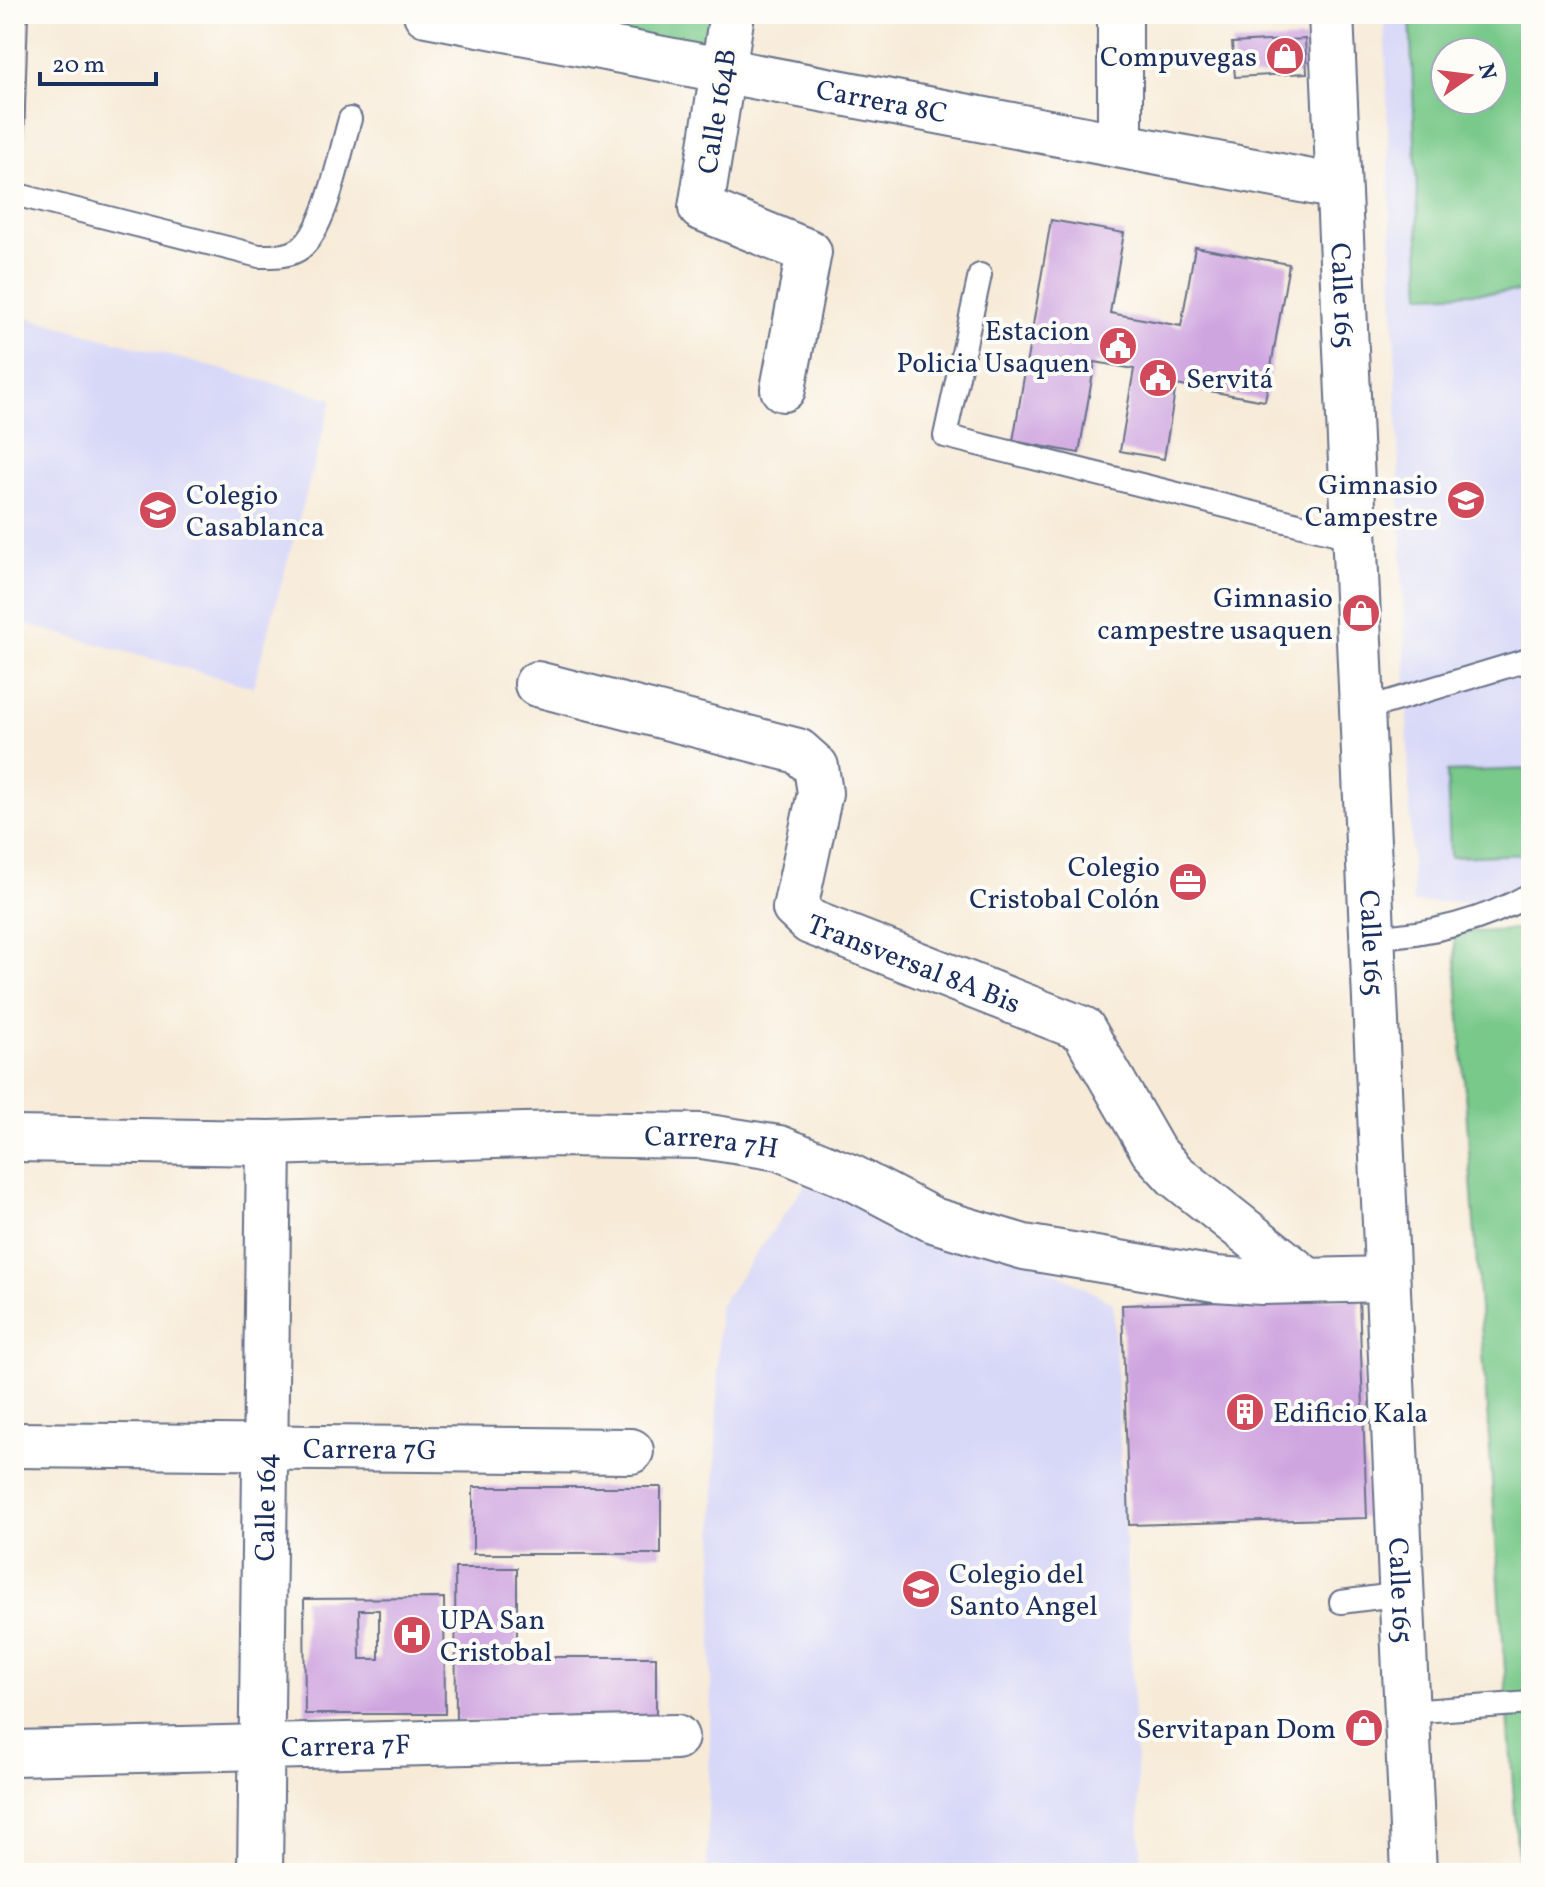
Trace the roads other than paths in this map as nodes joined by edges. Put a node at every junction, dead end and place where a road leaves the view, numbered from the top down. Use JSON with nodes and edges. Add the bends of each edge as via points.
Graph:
{"nodes":[{"id":1,"x":426,"y":14,"type":"edge"},
{"id":2,"x":732,"y":14,"type":"edge"},
{"id":3,"x":1120,"y":14,"type":"edge"},
{"id":4,"x":1331,"y":14,"type":"edge"},
{"id":5,"x":723,"y":70,"type":"junction"},
{"id":6,"x":350,"y":119,"type":"dead end"},
{"id":7,"x":1120,"y":145,"type":"junction"},
{"id":8,"x":1338,"y":187,"type":"junction"},
{"id":9,"x":14,"y":194,"type":"edge"},
{"id":10,"x":980,"y":275,"type":"dead end"},
{"id":11,"x":783,"y":389,"type":"dead end"},
{"id":12,"x":1354,"y":538,"type":"junction"},
{"id":13,"x":1531,"y":659,"type":"edge"},
{"id":14,"x":537,"y":684,"type":"dead end"},
{"id":15,"x":1362,"y":710,"type":"junction"},
{"id":16,"x":1531,"y":894,"type":"edge"},
{"id":17,"x":1372,"y":937,"type":"junction"},
{"id":18,"x":14,"y":1139,"type":"edge"},
{"id":19,"x":269,"y":1143,"type":"junction"},
{"id":20,"x":1387,"y":1279,"type":"junction"},
{"id":21,"x":1307,"y":1280,"type":"junction"},
{"id":22,"x":14,"y":1445,"type":"edge"},
{"id":23,"x":265,"y":1447,"type":"junction"},
{"id":24,"x":631,"y":1451,"type":"dead end"},
{"id":25,"x":1402,"y":1594,"type":"junction"},
{"id":26,"x":1341,"y":1602,"type":"dead end"},
{"id":27,"x":1531,"y":1703,"type":"edge"},
{"id":28,"x":1407,"y":1712,"type":"junction"},
{"id":29,"x":676,"y":1737,"type":"dead end"},
{"id":30,"x":261,"y":1747,"type":"junction"},
{"id":31,"x":14,"y":1753,"type":"edge"},
{"id":32,"x":260,"y":1873,"type":"edge"},
{"id":33,"x":1414,"y":1873,"type":"edge"}],
"edges":[{"from":1,"to":5,"type":"street","name":"Carrera 8C"},
{"from":2,"to":5,"type":"street","name":"Calle 164B"},
{"from":3,"to":7,"type":"street"},
{"from":4,"to":8,"type":"street","name":"Calle 165"},
{"from":5,"to":7,"type":"street","name":"Carrera 8C"},
{"from":5,"to":11,"type":"street","name":"Calle 164B","via":[[701,208],[809,252]]},
{"from":6,"to":9,"type":"lane","via":[[317,227],[301,248],[282,256],[259,256]]},
{"from":7,"to":8,"type":"street","name":"Carrera 8C"},
{"from":8,"to":12,"type":"street","name":"Calle 165"},
{"from":10,"to":12,"type":"lane","via":[[945,436]]},
{"from":12,"to":15,"type":"street","name":"Calle 165"},
{"from":13,"to":15,"type":"lane"},
{"from":14,"to":21,"type":"street","name":"Transversal 8A Bis","via":[[798,751],[816,767],[820,793],[795,908],[833,932],[1083,1029],[1153,1151],[1175,1175]]},
{"from":15,"to":17,"type":"street","name":"Calle 165"},
{"from":16,"to":17,"type":"lane","via":[[1498,913],[1409,935]]},
{"from":17,"to":20,"type":"street","name":"Calle 165"},
{"from":18,"to":19,"type":"street","name":"Carrera 7H"},
{"from":19,"to":21,"type":"street","name":"Carrera 7H","via":[[559,1134],[702,1136],[779,1148],[853,1178],[933,1220],[1024,1247],[1215,1279]]},
{"from":19,"to":23,"type":"street","name":"Calle 164"},
{"from":20,"to":21,"type":"street","name":"Carrera 7H"},
{"from":20,"to":25,"type":"street","name":"Calle 165"},
{"from":22,"to":23,"type":"street","name":"Carrera 7G"},
{"from":23,"to":24,"type":"street","name":"Carrera 7G"},
{"from":23,"to":30,"type":"street","name":"Calle 164"},
{"from":25,"to":26,"type":"lane"},
{"from":25,"to":28,"type":"street","name":"Calle 165"},
{"from":27,"to":28,"type":"lane"},
{"from":28,"to":33,"type":"street","name":"Calle 165"},
{"from":29,"to":30,"type":"street","name":"Carrera 7F"},
{"from":30,"to":31,"type":"street","name":"Carrera 7F"},
{"from":30,"to":32,"type":"street","name":"Calle 164"}]}
